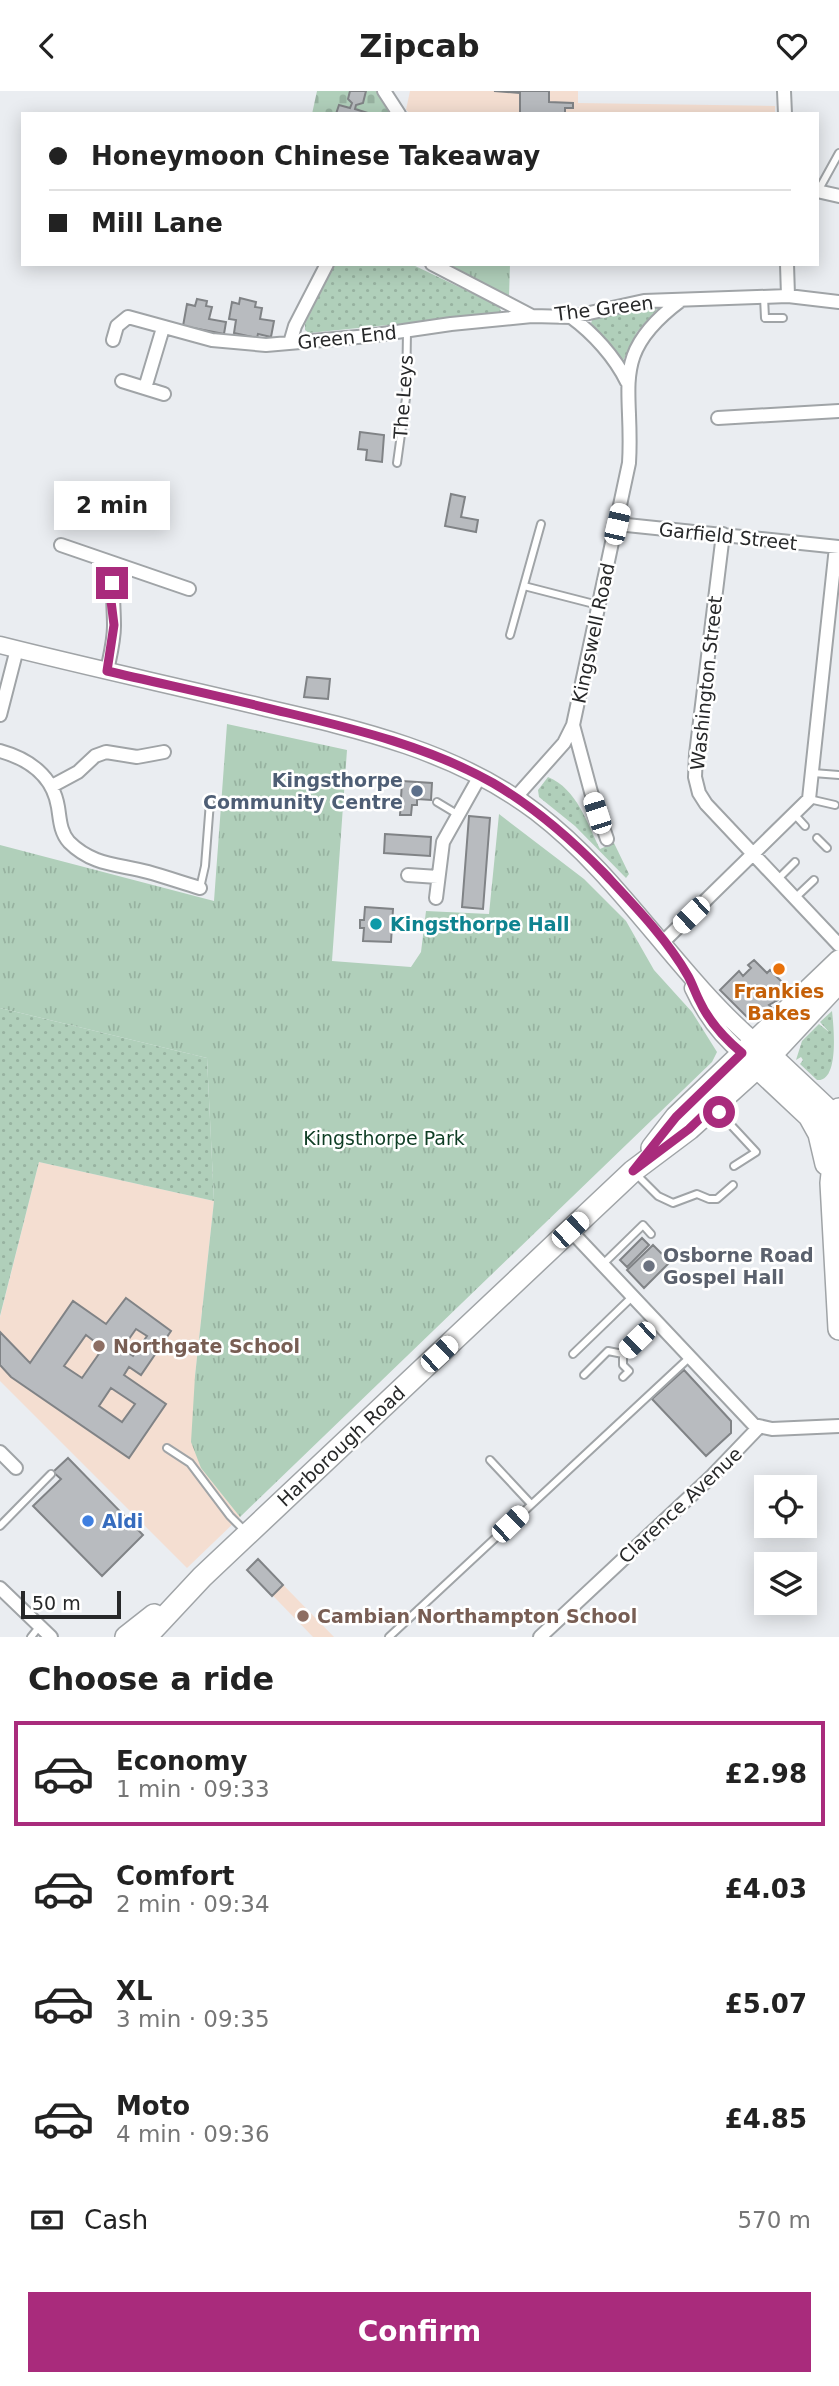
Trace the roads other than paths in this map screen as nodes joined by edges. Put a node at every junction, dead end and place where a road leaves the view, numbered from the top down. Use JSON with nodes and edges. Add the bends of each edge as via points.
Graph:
{"nodes":[{"id":1,"x":384,"y":91,"type":"edge"},
{"id":2,"x":784,"y":91,"type":"edge"},
{"id":3,"x":397,"y":112,"type":"edge"},
{"id":4,"x":785,"y":112,"type":"edge"},
{"id":5,"x":839,"y":153,"type":"edge"},
{"id":6,"x":819,"y":189,"type":"edge"},
{"id":7,"x":819,"y":191,"type":"edge"},
{"id":8,"x":839,"y":196,"type":"edge"},
{"id":9,"x":326,"y":266,"type":"edge"},
{"id":10,"x":436,"y":266,"type":"edge"},
{"id":11,"x":787,"y":266,"type":"edge"},
{"id":12,"x":788,"y":296,"type":"junction"},
{"id":13,"x":764,"y":297,"type":"junction"},
{"id":14,"x":681,"y":301,"type":"junction"},
{"id":15,"x":839,"y":302,"type":"edge"},
{"id":16,"x":532,"y":316,"type":"junction"},
{"id":17,"x":571,"y":317,"type":"junction"},
{"id":18,"x":783,"y":318,"type":"dead end"},
{"id":19,"x":163,"y":328,"type":"junction"},
{"id":20,"x":407,"y":331,"type":"junction"},
{"id":21,"x":113,"y":340,"type":"dead end"},
{"id":22,"x":290,"y":343,"type":"junction"},
{"id":23,"x":122,"y":381,"type":"dead end"},
{"id":24,"x":628,"y":383,"type":"junction"},
{"id":25,"x":145,"y":388,"type":"junction"},
{"id":26,"x":164,"y":394,"type":"dead end"},
{"id":27,"x":839,"y":411,"type":"edge"},
{"id":28,"x":718,"y":418,"type":"dead end"},
{"id":29,"x":397,"y":463,"type":"dead end"},
{"id":30,"x":541,"y":524,"type":"dead end"},
{"id":31,"x":617,"y":524,"type":"junction"},
{"id":32,"x":723,"y":534,"type":"junction"},
{"id":33,"x":61,"y":545,"type":"dead end"},
{"id":34,"x":837,"y":547,"type":"edge"},
{"id":35,"x":119,"y":565,"type":"junction"},
{"id":36,"x":524,"y":586,"type":"junction"},
{"id":37,"x":189,"y":589,"type":"dead end"},
{"id":38,"x":598,"y":605,"type":"junction"},
{"id":39,"x":510,"y":635,"type":"dead end"},
{"id":40,"x":0,"y":645,"type":"edge"},
{"id":41,"x":17,"y":649,"type":"junction"},
{"id":42,"x":107,"y":671,"type":"junction"},
{"id":43,"x":0,"y":715,"type":"edge"},
{"id":44,"x":573,"y":725,"type":"junction"},
{"id":45,"x":0,"y":751,"type":"edge"},
{"id":46,"x":164,"y":752,"type":"dead end"},
{"id":47,"x":813,"y":773,"type":"junction"},
{"id":48,"x":839,"y":775,"type":"edge"},
{"id":49,"x":480,"y":776,"type":"junction"},
{"id":50,"x":52,"y":786,"type":"junction"},
{"id":51,"x":516,"y":797,"type":"junction"},
{"id":52,"x":808,"y":799,"type":"junction"},
{"id":53,"x":210,"y":802,"type":"dead end"},
{"id":54,"x":437,"y":802,"type":"dead end"},
{"id":55,"x":835,"y":805,"type":"dead end"},
{"id":56,"x":457,"y":814,"type":"junction"},
{"id":57,"x":795,"y":815,"type":"junction"},
{"id":58,"x":805,"y":826,"type":"dead end"},
{"id":59,"x":817,"y":838,"type":"dead end"},
{"id":60,"x":607,"y":839,"type":"dead end"},
{"id":61,"x":827,"y":848,"type":"dead end"},
{"id":62,"x":752,"y":856,"type":"junction"},
{"id":63,"x":795,"y":862,"type":"dead end"},
{"id":64,"x":408,"y":875,"type":"dead end"},
{"id":65,"x":438,"y":877,"type":"junction"},
{"id":66,"x":776,"y":880,"type":"junction"},
{"id":67,"x":814,"y":880,"type":"dead end"},
{"id":68,"x":200,"y":888,"type":"joint"},
{"id":69,"x":436,"y":898,"type":"dead end"},
{"id":70,"x":795,"y":899,"type":"junction"},
{"id":71,"x":666,"y":939,"type":"junction"},
{"id":72,"x":839,"y":945,"type":"edge"},
{"id":73,"x":839,"y":961,"type":"edge"},
{"id":74,"x":834,"y":987,"type":"edge"},
{"id":75,"x":752,"y":1045,"type":"junction"},
{"id":76,"x":713,"y":1106,"type":"junction"},
{"id":77,"x":837,"y":1119,"type":"edge"},
{"id":78,"x":734,"y":1166,"type":"dead end"},
{"id":79,"x":633,"y":1171,"type":"junction"},
{"id":80,"x":831,"y":1183,"type":"junction"},
{"id":81,"x":733,"y":1185,"type":"dead end"},
{"id":82,"x":570,"y":1230,"type":"junction"},
{"id":83,"x":651,"y":1234,"type":"dead end"},
{"id":84,"x":602,"y":1265,"type":"junction"},
{"id":85,"x":632,"y":1297,"type":"junction"},
{"id":86,"x":657,"y":1322,"type":"junction"},
{"id":87,"x":839,"y":1329,"type":"edge"},
{"id":88,"x":573,"y":1354,"type":"dead end"},
{"id":89,"x":623,"y":1354,"type":"junction"},
{"id":90,"x":690,"y":1357,"type":"junction"},
{"id":91,"x":584,"y":1375,"type":"dead end"},
{"id":92,"x":623,"y":1377,"type":"dead end"},
{"id":93,"x":839,"y":1426,"type":"edge"},
{"id":94,"x":759,"y":1427,"type":"junction"},
{"id":95,"x":167,"y":1448,"type":"dead end"},
{"id":96,"x":0,"y":1452,"type":"edge"},
{"id":97,"x":490,"y":1461,"type":"dead end"},
{"id":98,"x":16,"y":1468,"type":"dead end"},
{"id":99,"x":51,"y":1474,"type":"dead end"},
{"id":100,"x":531,"y":1504,"type":"junction"},
{"id":101,"x":0,"y":1526,"type":"edge"},
{"id":102,"x":247,"y":1534,"type":"junction"},
{"id":103,"x":202,"y":1577,"type":"junction"},
{"id":104,"x":2,"y":1590,"type":"edge"},
{"id":105,"x":35,"y":1635,"type":"edge"},
{"id":106,"x":51,"y":1637,"type":"edge"},
{"id":107,"x":126,"y":1637,"type":"edge"},
{"id":108,"x":146,"y":1637,"type":"edge"},
{"id":109,"x":389,"y":1637,"type":"edge"},
{"id":110,"x":540,"y":1637,"type":"edge"}],
"edges":[{"from":1,"to":3,"type":"street"},
{"from":2,"to":4,"type":"street"},
{"from":5,"to":6,"type":"lane"},
{"from":7,"to":8,"type":"street"},
{"from":9,"to":22,"type":"street"},
{"from":10,"to":16,"type":"street","name":"The Green"},
{"from":11,"to":12,"type":"street"},
{"from":12,"to":13,"type":"street","name":"The Green"},
{"from":12,"to":15,"type":"street","name":"The Green"},
{"from":13,"to":14,"type":"street","name":"The Green"},
{"from":13,"to":18,"type":"lane","via":[[765,318]]},
{"from":14,"to":17,"type":"street","name":"The Green","via":[[644,301]]},
{"from":14,"to":24,"type":"street","name":"Kingswell Road","via":[[643,336]]},
{"from":16,"to":17,"type":"street","name":"The Green"},
{"from":16,"to":20,"type":"street","name":"Green End"},
{"from":17,"to":24,"type":"street","via":[[621,369]]},
{"from":19,"to":21,"type":"street","name":"Green End","via":[[128,317],[117,327]]},
{"from":19,"to":22,"type":"street","name":"Green End","via":[[212,340]]},
{"from":19,"to":25,"type":"street"},
{"from":20,"to":22,"type":"street","name":"Green End"},
{"from":20,"to":29,"type":"lane","name":"The Leys","via":[[406,398]]},
{"from":23,"to":25,"type":"street"},
{"from":24,"to":31,"type":"street","name":"Kingswell Road","via":[[631,439]]},
{"from":25,"to":26,"type":"street"},
{"from":27,"to":28,"type":"street"},
{"from":30,"to":36,"type":"lane"},
{"from":31,"to":32,"type":"street","name":"Garfield Street"},
{"from":31,"to":38,"type":"street","name":"Kingswell Road"},
{"from":32,"to":34,"type":"street","name":"Garfield Street"},
{"from":32,"to":62,"type":"street","name":"Washington Street","via":[[695,777],[706,804]]},
{"from":33,"to":35,"type":"street"},
{"from":34,"to":47,"type":"street"},
{"from":35,"to":37,"type":"street"},
{"from":35,"to":42,"type":"street","via":[[112,583],[114,625]]},
{"from":36,"to":38,"type":"lane"},
{"from":36,"to":39,"type":"lane"},
{"from":38,"to":44,"type":"street","name":"Kingswell Road"},
{"from":40,"to":41,"type":"street"},
{"from":41,"to":42,"type":"street"},
{"from":41,"to":43,"type":"street"},
{"from":42,"to":49,"type":"street","via":[[363,731]]},
{"from":44,"to":51,"type":"street","name":"Kingswell Road","via":[[564,743]]},
{"from":44,"to":60,"type":"street"},
{"from":45,"to":50,"type":"street","via":[[26,760]]},
{"from":46,"to":50,"type":"street","via":[[138,757],[106,752]]},
{"from":47,"to":48,"type":"lane"},
{"from":47,"to":52,"type":"street"},
{"from":49,"to":51,"type":"street"},
{"from":49,"to":56,"type":"street"},
{"from":50,"to":68,"type":"street","via":[[61,829],[68,841],[90,857]]},
{"from":51,"to":71,"type":"street","via":[[592,861]]},
{"from":52,"to":55,"type":"lane"},
{"from":52,"to":57,"type":"street"},
{"from":53,"to":68,"type":"lane"},
{"from":54,"to":56,"type":"lane"},
{"from":56,"to":65,"type":"street","via":[[443,842]]},
{"from":57,"to":58,"type":"lane"},
{"from":57,"to":62,"type":"street"},
{"from":59,"to":61,"type":"lane"},
{"from":62,"to":66,"type":"street","name":"Washington Street"},
{"from":62,"to":71,"type":"street"},
{"from":63,"to":66,"type":"lane"},
{"from":64,"to":65,"type":"street"},
{"from":65,"to":69,"type":"street"},
{"from":66,"to":70,"type":"street","name":"Washington Street"},
{"from":67,"to":70,"type":"lane"},
{"from":70,"to":72,"type":"street","name":"Washington Street"},
{"from":71,"to":75,"type":"street","via":[[688,976]]},
{"from":71,"to":75,"type":"street","via":[[729,1011],[749,1028],[759,1030]]},
{"from":73,"to":75,"type":"main road","name":"Harborough Road"},
{"from":74,"to":75,"type":"main road","name":"Harborough Road"},
{"from":75,"to":76,"type":"main road","name":"Harborough Road"},
{"from":75,"to":77,"type":"main road"},
{"from":75,"to":79,"type":"main road","name":"Harborough Road","via":[[676,1117]]},
{"from":75,"to":80,"type":"main road","via":[[816,1125]]},
{"from":76,"to":78,"type":"lane","via":[[757,1152]]},
{"from":76,"to":79,"type":"main road","name":"Harborough Road"},
{"from":77,"to":80,"type":"main road"},
{"from":79,"to":81,"type":"lane","via":[[658,1196],[673,1203],[697,1194],[717,1199]]},
{"from":79,"to":82,"type":"main road","name":"Harborough Road"},
{"from":80,"to":87,"type":"main road"},
{"from":82,"to":84,"type":"street"},
{"from":82,"to":102,"type":"main road","name":"Harborough Road"},
{"from":83,"to":84,"type":"lane","via":[[643,1225]]},
{"from":84,"to":85,"type":"street"},
{"from":85,"to":86,"type":"street"},
{"from":85,"to":88,"type":"lane"},
{"from":86,"to":89,"type":"lane"},
{"from":86,"to":90,"type":"street"},
{"from":89,"to":91,"type":"lane","via":[[608,1351]]},
{"from":89,"to":92,"type":"lane","via":[[623,1365],[629,1371]]},
{"from":90,"to":94,"type":"street"},
{"from":90,"to":100,"type":"lane"},
{"from":93,"to":94,"type":"street"},
{"from":94,"to":110,"type":"street","name":"Clarence Avenue"},
{"from":95,"to":102,"type":"lane","via":[[190,1463]]},
{"from":96,"to":98,"type":"street"},
{"from":97,"to":100,"type":"lane"},
{"from":99,"to":101,"type":"lane"},
{"from":100,"to":109,"type":"lane"},
{"from":102,"to":103,"type":"main road","name":"Harborough Road"},
{"from":103,"to":107,"type":"main road"},
{"from":103,"to":108,"type":"main road"},
{"from":104,"to":105,"type":"street"},
{"from":104,"to":106,"type":"street"}]}
